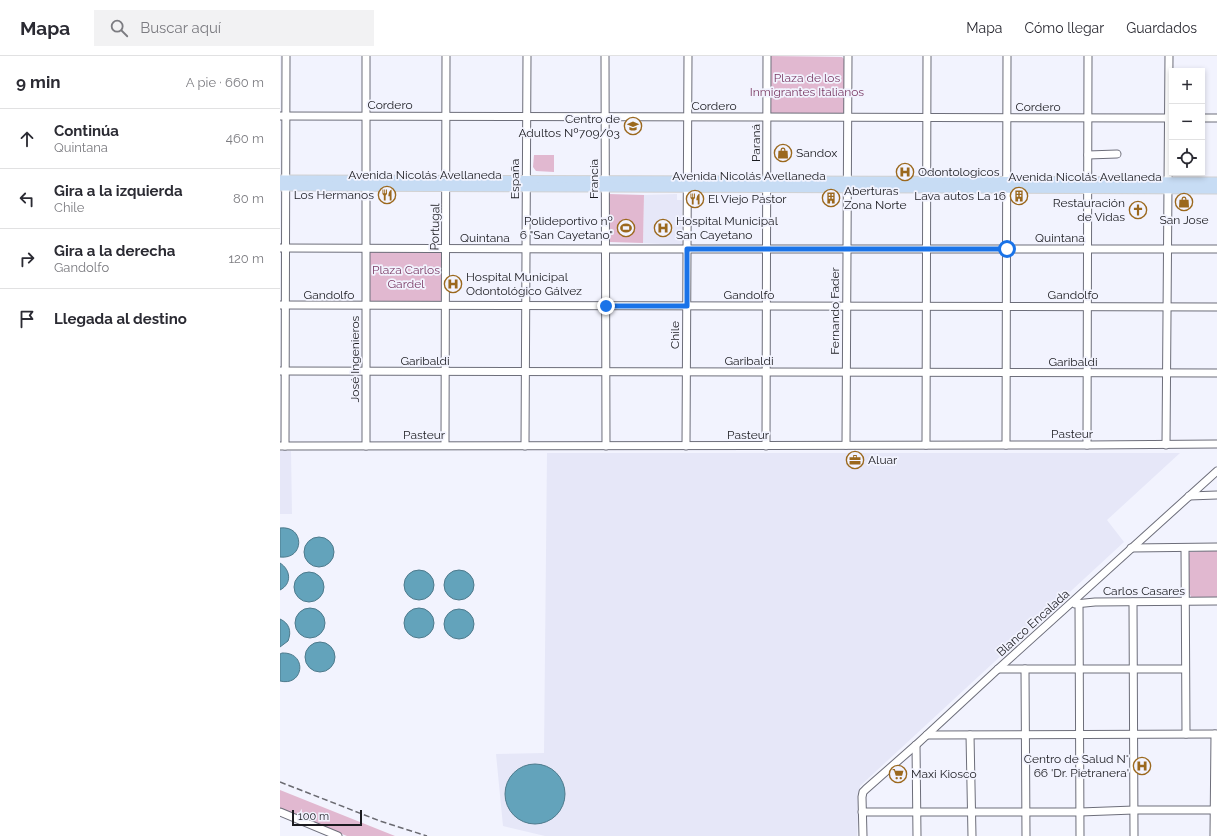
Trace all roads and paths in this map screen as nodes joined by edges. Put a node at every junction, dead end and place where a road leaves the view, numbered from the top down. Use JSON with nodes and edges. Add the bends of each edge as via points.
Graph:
{"nodes":[{"id":1,"x":286,"y":56,"type":"edge"},
{"id":2,"x":366,"y":56,"type":"edge"},
{"id":3,"x":446,"y":56,"type":"edge"},
{"id":4,"x":527,"y":56,"type":"edge"},
{"id":5,"x":605,"y":56,"type":"edge"},
{"id":6,"x":688,"y":56,"type":"edge"},
{"id":7,"x":767,"y":56,"type":"edge"},
{"id":8,"x":848,"y":56,"type":"edge"},
{"id":9,"x":927,"y":56,"type":"edge"},
{"id":10,"x":1007,"y":56,"type":"edge"},
{"id":11,"x":1088,"y":56,"type":"edge"},
{"id":12,"x":1169,"y":56,"type":"edge"},
{"id":13,"x":1170,"y":104,"type":"edge"},
{"id":14,"x":283,"y":116,"type":"edge"},
{"id":15,"x":366,"y":116,"type":"junction"},
{"id":16,"x":446,"y":116,"type":"junction"},
{"id":17,"x":527,"y":117,"type":"junction"},
{"id":18,"x":605,"y":117,"type":"junction"},
{"id":19,"x":688,"y":117,"type":"junction"},
{"id":20,"x":767,"y":117,"type":"junction"},
{"id":21,"x":848,"y":118,"type":"junction"},
{"id":22,"x":927,"y":118,"type":"junction"},
{"id":23,"x":1007,"y":118,"type":"junction"},
{"id":24,"x":1088,"y":118,"type":"junction"},
{"id":25,"x":1169,"y":118,"type":"edge"},
{"id":26,"x":1205,"y":118,"type":"edge"},
{"id":27,"x":1217,"y":118,"type":"edge"},
{"id":28,"x":1169,"y":140,"type":"edge"},
{"id":29,"x":1117,"y":154,"type":"dead end"},
{"id":30,"x":1088,"y":155,"type":"junction"},
{"id":31,"x":1217,"y":182,"type":"edge"},
{"id":32,"x":283,"y":183,"type":"edge"},
{"id":33,"x":366,"y":183,"type":"junction"},
{"id":34,"x":447,"y":183,"type":"junction"},
{"id":35,"x":526,"y":184,"type":"junction"},
{"id":36,"x":606,"y":184,"type":"junction"},
{"id":37,"x":687,"y":184,"type":"junction"},
{"id":38,"x":767,"y":184,"type":"junction"},
{"id":39,"x":847,"y":185,"type":"junction"},
{"id":40,"x":926,"y":185,"type":"junction"},
{"id":41,"x":1007,"y":185,"type":"junction"},
{"id":42,"x":1088,"y":185,"type":"junction"},
{"id":43,"x":1168,"y":185,"type":"junction"},
{"id":44,"x":1217,"y":189,"type":"edge"},
{"id":45,"x":283,"y":248,"type":"edge"},
{"id":46,"x":366,"y":248,"type":"junction"},
{"id":47,"x":445,"y":248,"type":"junction"},
{"id":48,"x":526,"y":249,"type":"junction"},
{"id":49,"x":606,"y":249,"type":"junction"},
{"id":50,"x":687,"y":249,"type":"junction"},
{"id":51,"x":766,"y":249,"type":"junction"},
{"id":52,"x":847,"y":249,"type":"junction"},
{"id":53,"x":926,"y":249,"type":"junction"},
{"id":54,"x":1007,"y":249,"type":"junction"},
{"id":55,"x":1087,"y":249,"type":"junction"},
{"id":56,"x":1168,"y":249,"type":"junction"},
{"id":57,"x":1217,"y":249,"type":"edge"},
{"id":58,"x":445,"y":305,"type":"junction"},
{"id":59,"x":283,"y":306,"type":"edge"},
{"id":60,"x":366,"y":306,"type":"junction"},
{"id":61,"x":526,"y":306,"type":"junction"},
{"id":62,"x":606,"y":306,"type":"junction"},
{"id":63,"x":687,"y":306,"type":"junction"},
{"id":64,"x":766,"y":306,"type":"junction"},
{"id":65,"x":846,"y":306,"type":"junction"},
{"id":66,"x":926,"y":306,"type":"junction"},
{"id":67,"x":1006,"y":306,"type":"junction"},
{"id":68,"x":1087,"y":306,"type":"junction"},
{"id":69,"x":1167,"y":307,"type":"junction"},
{"id":70,"x":1217,"y":307,"type":"edge"},
{"id":71,"x":283,"y":371,"type":"edge"},
{"id":72,"x":366,"y":372,"type":"junction"},
{"id":73,"x":446,"y":372,"type":"junction"},
{"id":74,"x":525,"y":372,"type":"junction"},
{"id":75,"x":606,"y":372,"type":"junction"},
{"id":76,"x":686,"y":372,"type":"junction"},
{"id":77,"x":766,"y":372,"type":"junction"},
{"id":78,"x":846,"y":372,"type":"junction"},
{"id":79,"x":926,"y":373,"type":"junction"},
{"id":80,"x":1006,"y":373,"type":"junction"},
{"id":81,"x":1087,"y":373,"type":"junction"},
{"id":82,"x":1167,"y":373,"type":"junction"},
{"id":83,"x":1217,"y":373,"type":"edge"},
{"id":84,"x":1217,"y":444,"type":"edge"},
{"id":85,"x":445,"y":445,"type":"junction"},
{"id":86,"x":926,"y":445,"type":"junction"},
{"id":87,"x":1006,"y":445,"type":"junction"},
{"id":88,"x":1087,"y":445,"type":"junction"},
{"id":89,"x":1166,"y":445,"type":"junction"},
{"id":90,"x":282,"y":446,"type":"edge"},
{"id":91,"x":366,"y":446,"type":"junction"},
{"id":92,"x":525,"y":446,"type":"junction"},
{"id":93,"x":606,"y":446,"type":"junction"},
{"id":94,"x":686,"y":446,"type":"junction"},
{"id":95,"x":766,"y":446,"type":"junction"},
{"id":96,"x":846,"y":446,"type":"junction"},
{"id":97,"x":1217,"y":471,"type":"edge"},
{"id":98,"x":1217,"y":495,"type":"edge"},
{"id":99,"x":1189,"y":496,"type":"junction"},
{"id":100,"x":1217,"y":547,"type":"edge"},
{"id":101,"x":1131,"y":548,"type":"junction"},
{"id":102,"x":1185,"y":548,"type":"junction"},
{"id":103,"x":1217,"y":601,"type":"edge"},
{"id":104,"x":1133,"y":602,"type":"junction"},
{"id":105,"x":1185,"y":602,"type":"junction"},
{"id":106,"x":1075,"y":604,"type":"junction"},
{"id":107,"x":998,"y":669,"type":"junction"},
{"id":108,"x":1025,"y":669,"type":"junction"},
{"id":109,"x":1133,"y":669,"type":"junction"},
{"id":110,"x":1185,"y":669,"type":"junction"},
{"id":111,"x":1079,"y":670,"type":"junction"},
{"id":112,"x":1080,"y":734,"type":"junction"},
{"id":113,"x":1134,"y":734,"type":"junction"},
{"id":114,"x":1186,"y":734,"type":"junction"},
{"id":115,"x":1216,"y":734,"type":"edge"},
{"id":116,"x":928,"y":735,"type":"junction"},
{"id":117,"x":970,"y":735,"type":"junction"},
{"id":118,"x":1025,"y":735,"type":"junction"},
{"id":119,"x":916,"y":745,"type":"junction"},
{"id":120,"x":1134,"y":810,"type":"junction"},
{"id":121,"x":1215,"y":810,"type":"edge"},
{"id":122,"x":916,"y":811,"type":"junction"},
{"id":123,"x":971,"y":811,"type":"junction"},
{"id":124,"x":280,"y":812,"type":"edge"},
{"id":125,"x":862,"y":812,"type":"junction"},
{"id":126,"x":1026,"y":812,"type":"junction"},
{"id":127,"x":1080,"y":812,"type":"junction"},
{"id":128,"x":325,"y":833,"type":"edge"},
{"id":129,"x":338,"y":836,"type":"edge"},
{"id":130,"x":863,"y":836,"type":"edge"},
{"id":131,"x":917,"y":836,"type":"edge"},
{"id":132,"x":972,"y":836,"type":"edge"},
{"id":133,"x":1026,"y":836,"type":"edge"},
{"id":134,"x":1080,"y":836,"type":"edge"},
{"id":135,"x":1134,"y":836,"type":"edge"},
{"id":136,"x":1214,"y":836,"type":"edge"}],
"edges":[{"from":1,"to":14,"type":"street"},
{"from":2,"to":15,"type":"street","name":"José Ingenieros"},
{"from":3,"to":16,"type":"street","name":"Portugal"},
{"from":4,"to":17,"type":"street","name":"España"},
{"from":5,"to":18,"type":"street","name":"Francia"},
{"from":6,"to":19,"type":"street","name":"Chile"},
{"from":7,"to":20,"type":"street","name":"Paraná"},
{"from":8,"to":21,"type":"street","name":"Fernando Fader"},
{"from":9,"to":22,"type":"street"},
{"from":10,"to":23,"type":"street"},
{"from":11,"to":24,"type":"street"},
{"from":12,"to":13,"type":"street"},
{"from":14,"to":15,"type":"street","name":"Cordero"},
{"from":14,"to":32,"type":"street"},
{"from":15,"to":16,"type":"street","name":"Cordero"},
{"from":15,"to":33,"type":"street","name":"José Ingenieros"},
{"from":16,"to":17,"type":"street","name":"Cordero"},
{"from":16,"to":34,"type":"street","name":"Portugal"},
{"from":17,"to":18,"type":"street","name":"Cordero"},
{"from":17,"to":35,"type":"street","name":"España"},
{"from":18,"to":19,"type":"street","name":"Cordero"},
{"from":18,"to":36,"type":"street","name":"Francia"},
{"from":19,"to":20,"type":"street","name":"Cordero"},
{"from":19,"to":37,"type":"street","name":"Chile"},
{"from":20,"to":21,"type":"street","name":"Cordero"},
{"from":20,"to":38,"type":"street","name":"Paraná"},
{"from":21,"to":22,"type":"street","name":"Cordero"},
{"from":21,"to":39,"type":"street","name":"Fernando Fader"},
{"from":22,"to":23,"type":"street","name":"Cordero"},
{"from":22,"to":40,"type":"street"},
{"from":23,"to":24,"type":"street","name":"Cordero"},
{"from":23,"to":41,"type":"street"},
{"from":24,"to":25,"type":"street","name":"Cordero"},
{"from":24,"to":30,"type":"street"},
{"from":26,"to":27,"type":"street"},
{"from":28,"to":43,"type":"street"},
{"from":29,"to":30,"type":"street"},
{"from":30,"to":42,"type":"street"},
{"from":31,"to":43,"type":"main road","name":"Avenida Nicolás Avellaneda"},
{"from":32,"to":33,"type":"main road","name":"Avenida Nicolás Avellaneda"},
{"from":32,"to":45,"type":"street"},
{"from":33,"to":34,"type":"main road","name":"Avenida Nicolás Avellaneda"},
{"from":33,"to":46,"type":"street","name":"José Ingenieros"},
{"from":34,"to":35,"type":"main road","name":"Avenida Nicolás Avellaneda"},
{"from":34,"to":47,"type":"street","name":"Portugal"},
{"from":35,"to":36,"type":"main road","name":"Avenida Nicolás Avellaneda"},
{"from":35,"to":48,"type":"street","name":"España"},
{"from":36,"to":37,"type":"main road","name":"Avenida Nicolás Avellaneda"},
{"from":36,"to":49,"type":"street","name":"Francia"},
{"from":37,"to":38,"type":"main road","name":"Avenida Nicolás Avellaneda"},
{"from":37,"to":50,"type":"street","name":"Chile"},
{"from":38,"to":39,"type":"main road","name":"Avenida Nicolás Avellaneda"},
{"from":38,"to":51,"type":"street","name":"Paraná"},
{"from":39,"to":40,"type":"main road","name":"Avenida Nicolás Avellaneda"},
{"from":39,"to":52,"type":"street","name":"Fernando Fader"},
{"from":40,"to":41,"type":"main road","name":"Avenida Nicolás Avellaneda"},
{"from":40,"to":53,"type":"street"},
{"from":41,"to":42,"type":"main road","name":"Avenida Nicolás Avellaneda"},
{"from":41,"to":54,"type":"street"},
{"from":42,"to":43,"type":"main road","name":"Avenida Nicolás Avellaneda"},
{"from":42,"to":55,"type":"street"},
{"from":43,"to":44,"type":"main road","name":"Avenida Nicolás Avellaneda"},
{"from":43,"to":56,"type":"street"},
{"from":45,"to":46,"type":"street","name":"Quintana"},
{"from":45,"to":59,"type":"street"},
{"from":46,"to":47,"type":"street","name":"Quintana"},
{"from":46,"to":60,"type":"street","name":"José Ingenieros"},
{"from":47,"to":48,"type":"street","name":"Quintana"},
{"from":47,"to":58,"type":"street","name":"Portugal"},
{"from":48,"to":49,"type":"street","name":"Quintana"},
{"from":48,"to":61,"type":"street","name":"España"},
{"from":49,"to":50,"type":"street","name":"Quintana"},
{"from":49,"to":62,"type":"street","name":"Francia"},
{"from":50,"to":51,"type":"street","name":"Quintana"},
{"from":50,"to":63,"type":"street","name":"Chile"},
{"from":51,"to":52,"type":"street","name":"Quintana"},
{"from":51,"to":64,"type":"street","name":"Paraná"},
{"from":52,"to":53,"type":"street","name":"Quintana"},
{"from":52,"to":65,"type":"street","name":"Fernando Fader"},
{"from":53,"to":54,"type":"street","name":"Quintana"},
{"from":53,"to":66,"type":"street"},
{"from":54,"to":55,"type":"street","name":"Quintana"},
{"from":54,"to":67,"type":"street"},
{"from":55,"to":56,"type":"street","name":"Quintana"},
{"from":55,"to":68,"type":"street"},
{"from":56,"to":57,"type":"street","name":"Quintana"},
{"from":56,"to":69,"type":"street"},
{"from":58,"to":60,"type":"street","name":"Gandolfo"},
{"from":58,"to":61,"type":"street","name":"Gandolfo"},
{"from":58,"to":73,"type":"street","name":"Portugal"},
{"from":59,"to":60,"type":"street","name":"Gandolfo"},
{"from":59,"to":71,"type":"street"},
{"from":60,"to":72,"type":"street","name":"José Ingenieros"},
{"from":61,"to":62,"type":"street","name":"Gandolfo"},
{"from":61,"to":74,"type":"street","name":"España"},
{"from":62,"to":63,"type":"street","name":"Gandolfo"},
{"from":62,"to":75,"type":"street","name":"Francia"},
{"from":63,"to":64,"type":"street","name":"Gandolfo"},
{"from":63,"to":76,"type":"street","name":"Chile"},
{"from":64,"to":65,"type":"street","name":"Gandolfo"},
{"from":64,"to":77,"type":"street","name":"Paraná"},
{"from":65,"to":66,"type":"street","name":"Gandolfo"},
{"from":65,"to":78,"type":"street","name":"Fernando Fader"},
{"from":66,"to":67,"type":"street","name":"Gandolfo"},
{"from":66,"to":79,"type":"street"},
{"from":67,"to":68,"type":"street","name":"Gandolfo"},
{"from":67,"to":80,"type":"street"},
{"from":68,"to":69,"type":"street","name":"Gandolfo"},
{"from":68,"to":81,"type":"street"},
{"from":69,"to":70,"type":"street","name":"Gandolfo"},
{"from":69,"to":82,"type":"street"},
{"from":71,"to":72,"type":"street","name":"Garibaldi"},
{"from":71,"to":90,"type":"street"},
{"from":72,"to":73,"type":"street","name":"Garibaldi"},
{"from":72,"to":91,"type":"street","name":"José Ingenieros"},
{"from":73,"to":74,"type":"street","name":"Garibaldi"},
{"from":73,"to":85,"type":"street","name":"Portugal"},
{"from":74,"to":75,"type":"street","name":"Garibaldi"},
{"from":74,"to":92,"type":"street","name":"España"},
{"from":75,"to":76,"type":"street","name":"Garibaldi"},
{"from":75,"to":93,"type":"street","name":"Francia"},
{"from":76,"to":77,"type":"street","name":"Garibaldi"},
{"from":76,"to":94,"type":"street","name":"Chile"},
{"from":77,"to":78,"type":"street","name":"Garibaldi"},
{"from":77,"to":95,"type":"street","name":"Paraná"},
{"from":78,"to":79,"type":"street","name":"Garibaldi"},
{"from":78,"to":96,"type":"street","name":"Fernando Fader"},
{"from":79,"to":80,"type":"street","name":"Garibaldi"},
{"from":79,"to":86,"type":"street"},
{"from":80,"to":81,"type":"street","name":"Garibaldi"},
{"from":80,"to":87,"type":"street"},
{"from":81,"to":82,"type":"street","name":"Garibaldi"},
{"from":81,"to":88,"type":"street"},
{"from":82,"to":83,"type":"street","name":"Garibaldi"},
{"from":82,"to":89,"type":"street"},
{"from":84,"to":89,"type":"street","name":"Pasteur"},
{"from":85,"to":91,"type":"street","name":"Pasteur"},
{"from":85,"to":92,"type":"street","name":"Pasteur"},
{"from":86,"to":87,"type":"street","name":"Pasteur"},
{"from":86,"to":96,"type":"street","name":"Pasteur"},
{"from":87,"to":88,"type":"street","name":"Pasteur"},
{"from":88,"to":89,"type":"street","name":"Pasteur"},
{"from":90,"to":91,"type":"street","name":"Pasteur"},
{"from":92,"to":93,"type":"street","name":"Pasteur"},
{"from":93,"to":94,"type":"street","name":"Pasteur"},
{"from":94,"to":95,"type":"street","name":"Pasteur"},
{"from":95,"to":96,"type":"street","name":"Pasteur"},
{"from":97,"to":99,"type":"street","name":"Blanco Encalada"},
{"from":98,"to":99,"type":"street"},
{"from":99,"to":101,"type":"street","name":"Blanco Encalada"},
{"from":100,"to":102,"type":"street"},
{"from":101,"to":102,"type":"street"},
{"from":101,"to":106,"type":"street","name":"Blanco Encalada"},
{"from":102,"to":105,"type":"street"},
{"from":103,"to":105,"type":"street","name":"Carlos Casares"},
{"from":104,"to":105,"type":"street","name":"Carlos Casares"},
{"from":104,"to":106,"type":"street","name":"Carlos Casares"},
{"from":104,"to":109,"type":"street"},
{"from":105,"to":110,"type":"street"},
{"from":106,"to":107,"type":"street","name":"Blanco Encalada"},
{"from":106,"to":111,"type":"street"},
{"from":107,"to":108,"type":"street"},
{"from":107,"to":116,"type":"street","name":"Blanco Encalada"},
{"from":108,"to":111,"type":"street"},
{"from":108,"to":118,"type":"street"},
{"from":109,"to":110,"type":"street"},
{"from":109,"to":111,"type":"street"},
{"from":109,"to":113,"type":"street"},
{"from":110,"to":114,"type":"street"},
{"from":111,"to":112,"type":"street"},
{"from":112,"to":113,"type":"street"},
{"from":112,"to":118,"type":"street"},
{"from":112,"to":127,"type":"street"},
{"from":113,"to":114,"type":"street"},
{"from":113,"to":120,"type":"street"},
{"from":114,"to":115,"type":"street"},
{"from":115,"to":121,"type":"street"},
{"from":116,"to":117,"type":"street"},
{"from":116,"to":119,"type":"street","name":"Blanco Encalada"},
{"from":117,"to":118,"type":"street"},
{"from":117,"to":123,"type":"street"},
{"from":118,"to":126,"type":"street"},
{"from":119,"to":122,"type":"street"},
{"from":119,"to":125,"type":"street","name":"Blanco Encalada","via":[[863,792]]},
{"from":120,"to":121,"type":"street"},
{"from":120,"to":127,"type":"street"},
{"from":120,"to":135,"type":"street"},
{"from":121,"to":136,"type":"street"},
{"from":122,"to":123,"type":"street"},
{"from":122,"to":125,"type":"street"},
{"from":122,"to":131,"type":"street"},
{"from":123,"to":126,"type":"street"},
{"from":123,"to":132,"type":"street"},
{"from":124,"to":128,"type":"street"},
{"from":125,"to":130,"type":"street"},
{"from":126,"to":127,"type":"street"},
{"from":126,"to":133,"type":"street"},
{"from":127,"to":134,"type":"street"},
{"from":128,"to":129,"type":"street"}]}
